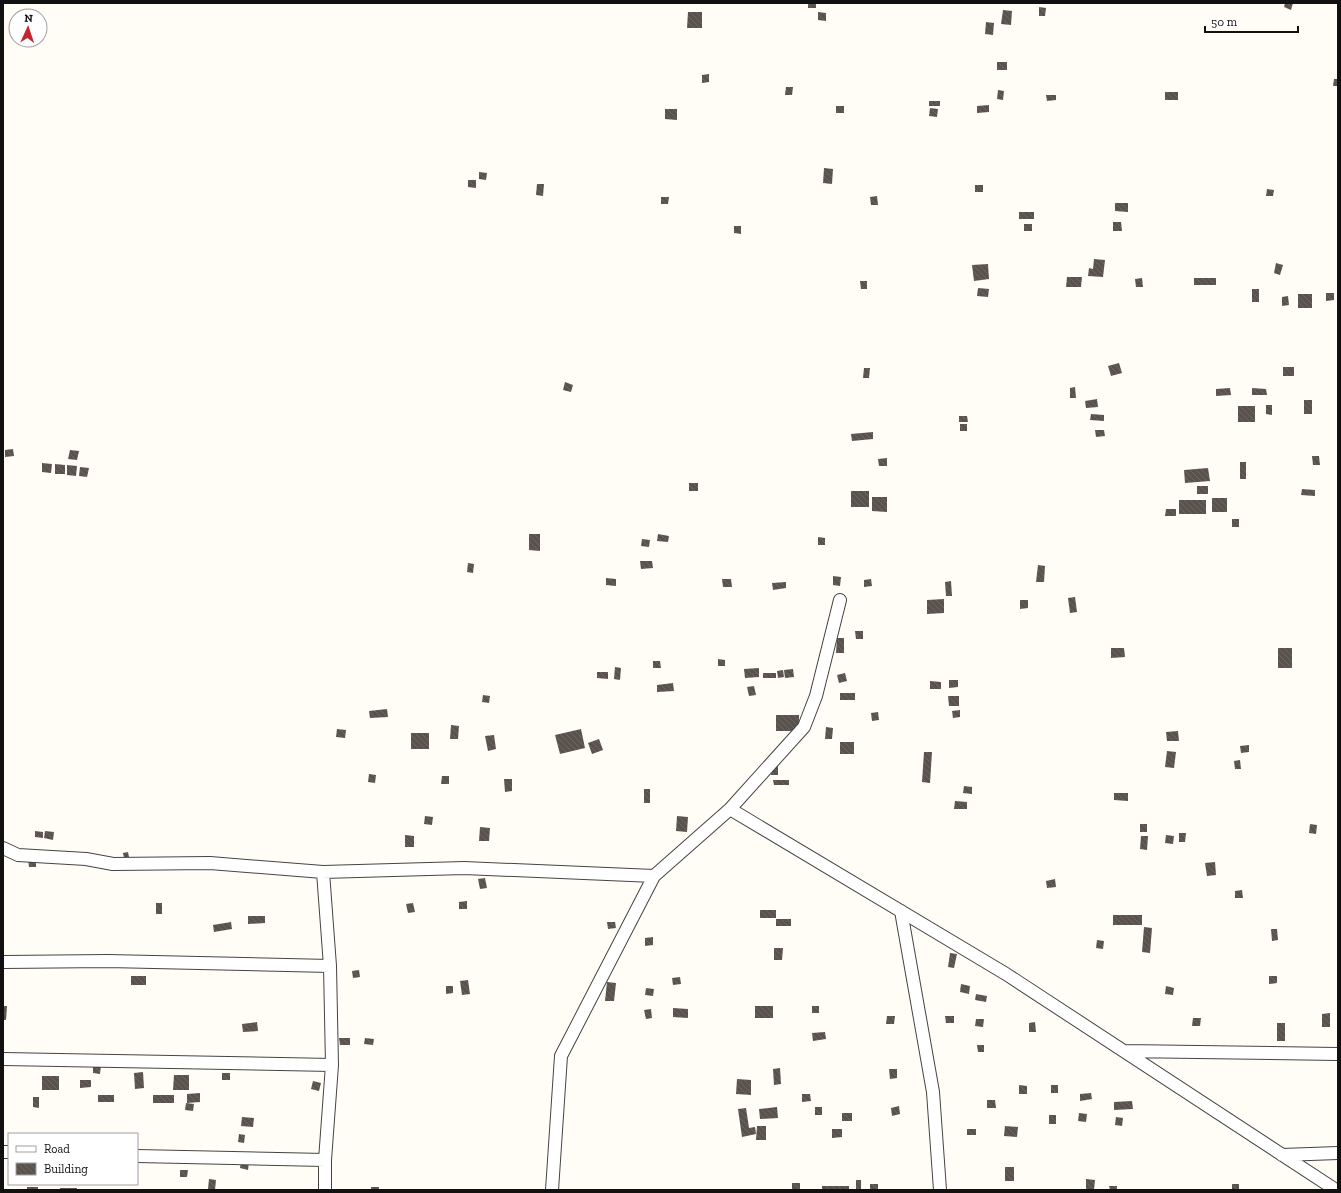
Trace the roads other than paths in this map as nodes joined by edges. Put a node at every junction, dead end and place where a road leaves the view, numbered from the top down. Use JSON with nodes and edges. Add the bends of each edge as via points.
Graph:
{"nodes":[{"id":1,"x":840,"y":600,"type":"dead end"},
{"id":2,"x":730,"y":809,"type":"junction"},
{"id":3,"x":3,"y":848,"type":"edge"},
{"id":4,"x":323,"y":872,"type":"junction"},
{"id":5,"x":654,"y":876,"type":"junction"},
{"id":6,"x":901,"y":911,"type":"junction"},
{"id":7,"x":3,"y":962,"type":"edge"},
{"id":8,"x":330,"y":966,"type":"junction"},
{"id":9,"x":1124,"y":1052,"type":"junction"},
{"id":10,"x":1338,"y":1054,"type":"edge"},
{"id":11,"x":3,"y":1059,"type":"edge"},
{"id":12,"x":332,"y":1064,"type":"junction"},
{"id":13,"x":1338,"y":1153,"type":"edge"},
{"id":14,"x":1282,"y":1154,"type":"junction"},
{"id":15,"x":138,"y":1156,"type":"edge"},
{"id":16,"x":325,"y":1160,"type":"junction"},
{"id":17,"x":325,"y":1190,"type":"edge"},
{"id":18,"x":552,"y":1190,"type":"edge"},
{"id":19,"x":940,"y":1190,"type":"edge"},
{"id":20,"x":1336,"y":1190,"type":"edge"}],
"edges":[{"from":1,"to":2,"type":"street","via":[[816,696],[804,727]]},
{"from":2,"to":5,"type":"street"},
{"from":2,"to":6,"type":"street"},
{"from":3,"to":4,"type":"street","via":[[18,855],[86,859],[113,864],[210,863]]},
{"from":4,"to":5,"type":"street","via":[[464,868]]},
{"from":4,"to":8,"type":"street"},
{"from":5,"to":18,"type":"street","via":[[561,1056]]},
{"from":6,"to":9,"type":"street","via":[[1006,974]]},
{"from":6,"to":19,"type":"street","via":[[933,1092]]},
{"from":7,"to":8,"type":"street","via":[[108,961]]},
{"from":8,"to":12,"type":"street"},
{"from":9,"to":10,"type":"street"},
{"from":9,"to":14,"type":"street"},
{"from":11,"to":12,"type":"street"},
{"from":12,"to":16,"type":"street"},
{"from":13,"to":14,"type":"street"},
{"from":14,"to":20,"type":"street"},
{"from":15,"to":16,"type":"street"},
{"from":16,"to":17,"type":"street"}]}
